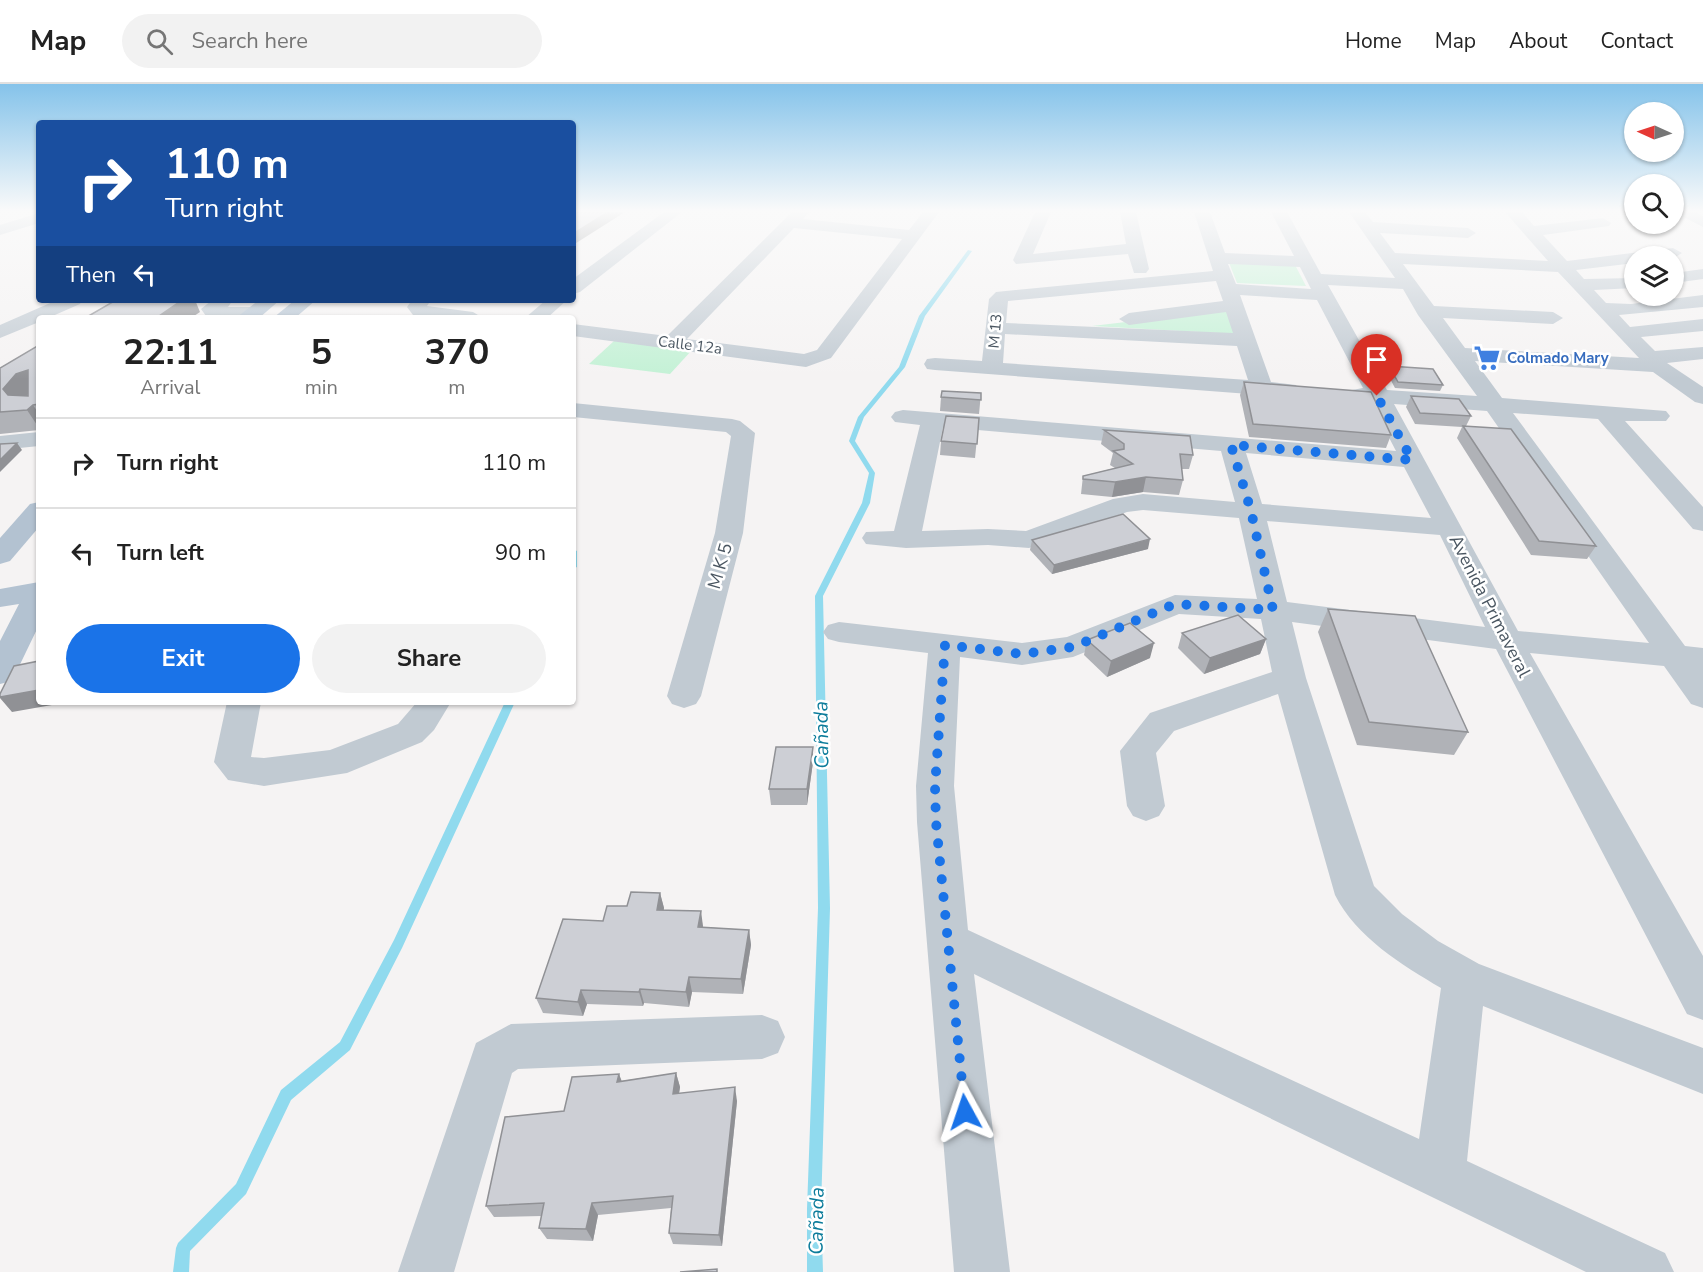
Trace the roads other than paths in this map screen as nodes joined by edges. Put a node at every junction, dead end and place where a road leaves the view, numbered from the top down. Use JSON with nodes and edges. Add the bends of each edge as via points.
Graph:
{"nodes":[{"id":1,"x":599,"y":267,"type":"edge"},
{"id":2,"x":747,"y":267,"type":"edge"},
{"id":3,"x":889,"y":267,"type":"edge"},
{"id":4,"x":1139,"y":267,"type":"edge"},
{"id":5,"x":1221,"y":267,"type":"edge"},
{"id":6,"x":1308,"y":267,"type":"edge"},
{"id":7,"x":1397,"y":267,"type":"edge"},
{"id":8,"x":1561,"y":267,"type":"edge"},
{"id":9,"x":576,"y":269,"type":"edge"},
{"id":10,"x":594,"y":271,"type":"junction"},
{"id":11,"x":1703,"y":274,"type":"edge"},
{"id":12,"x":1684,"y":277,"type":"edge"},
{"id":13,"x":1314,"y":279,"type":"junction"},
{"id":14,"x":1142,"y":281,"type":"junction"},
{"id":15,"x":1226,"y":282,"type":"junction"},
{"id":16,"x":1624,"y":283,"type":"edge"},
{"id":17,"x":1407,"y":284,"type":"junction"},
{"id":18,"x":1580,"y":285,"type":"junction"},
{"id":19,"x":576,"y":286,"type":"edge"},
{"id":20,"x":1703,"y":301,"type":"edge"},
{"id":21,"x":66,"y":303,"type":"edge"},
{"id":22,"x":221,"y":303,"type":"edge"},
{"id":23,"x":268,"y":303,"type":"edge"},
{"id":24,"x":304,"y":303,"type":"edge"},
{"id":25,"x":554,"y":303,"type":"edge"},
{"id":26,"x":421,"y":306,"type":"edge"},
{"id":27,"x":1600,"y":309,"type":"junction"},
{"id":28,"x":1425,"y":310,"type":"junction"},
{"id":29,"x":39,"y":315,"type":"edge"},
{"id":30,"x":240,"y":315,"type":"edge"},
{"id":31,"x":250,"y":315,"type":"edge"},
{"id":32,"x":287,"y":315,"type":"edge"},
{"id":33,"x":460,"y":315,"type":"edge"},
{"id":34,"x":539,"y":315,"type":"edge"},
{"id":35,"x":36,"y":316,"type":"edge"},
{"id":36,"x":1553,"y":318,"type":"dead end"},
{"id":37,"x":1703,"y":325,"type":"edge"},
{"id":38,"x":995,"y":328,"type":"junction"},
{"id":39,"x":576,"y":330,"type":"edge"},
{"id":40,"x":1050,"y":330,"type":"junction"},
{"id":41,"x":0,"y":332,"type":"edge"},
{"id":42,"x":1626,"y":333,"type":"junction"},
{"id":43,"x":1247,"y":340,"type":"junction"},
{"id":44,"x":672,"y":343,"type":"junction"},
{"id":45,"x":1703,"y":353,"type":"edge"},
{"id":46,"x":1457,"y":354,"type":"junction"},
{"id":47,"x":1654,"y":362,"type":"junction"},
{"id":48,"x":935,"y":364,"type":"dead end"},
{"id":49,"x":992,"y":368,"type":"junction"},
{"id":50,"x":1262,"y":388,"type":"junction"},
{"id":51,"x":1698,"y":390,"type":"edge"},
{"id":52,"x":1308,"y":391,"type":"edge"},
{"id":53,"x":1342,"y":393,"type":"edge"},
{"id":54,"x":1377,"y":396,"type":"junction"},
{"id":55,"x":1494,"y":404,"type":"junction"},
{"id":56,"x":576,"y":410,"type":"edge"},
{"id":57,"x":1605,"y":412,"type":"junction"},
{"id":58,"x":1658,"y":416,"type":"dead end"},
{"id":59,"x":903,"y":417,"type":"dead end"},
{"id":60,"x":933,"y":420,"type":"junction"},
{"id":61,"x":36,"y":438,"type":"edge"},
{"id":62,"x":0,"y":443,"type":"edge"},
{"id":63,"x":1231,"y":445,"type":"junction"},
{"id":64,"x":1412,"y":460,"type":"junction"},
{"id":65,"x":1251,"y":511,"type":"junction"},
{"id":66,"x":36,"y":513,"type":"edge"},
{"id":67,"x":1703,"y":523,"type":"edge"},
{"id":68,"x":1450,"y":528,"type":"junction"},
{"id":69,"x":876,"y":538,"type":"dead end"},
{"id":70,"x":906,"y":540,"type":"junction"},
{"id":71,"x":0,"y":555,"type":"edge"},
{"id":72,"x":36,"y":592,"type":"edge"},
{"id":73,"x":0,"y":598,"type":"edge"},
{"id":74,"x":36,"y":598,"type":"edge"},
{"id":75,"x":1273,"y":610,"type":"junction"},
{"id":76,"x":839,"y":632,"type":"dead end"},
{"id":77,"x":1506,"y":640,"type":"junction"},
{"id":78,"x":945,"y":645,"type":"junction"},
{"id":79,"x":1689,"y":657,"type":"edge"},
{"id":80,"x":0,"y":673,"type":"edge"},
{"id":81,"x":1290,"y":678,"type":"junction"},
{"id":82,"x":684,"y":696,"type":"dead end"},
{"id":83,"x":1703,"y":696,"type":"edge"},
{"id":84,"x":243,"y":705,"type":"edge"},
{"id":85,"x":432,"y":705,"type":"edge"},
{"id":86,"x":1146,"y":806,"type":"dead end"},
{"id":87,"x":950,"y":942,"type":"junction"},
{"id":88,"x":1464,"y":978,"type":"junction"},
{"id":89,"x":1703,"y":999,"type":"edge"},
{"id":90,"x":762,"y":1037,"type":"dead end"},
{"id":91,"x":1703,"y":1071,"type":"edge"},
{"id":92,"x":1440,"y":1173,"type":"junction"},
{"id":93,"x":426,"y":1272,"type":"edge"},
{"id":94,"x":982,"y":1272,"type":"edge"},
{"id":95,"x":1646,"y":1272,"type":"edge"}],
"edges":[{"from":1,"to":10,"type":"street"},
{"from":2,"to":44,"type":"street"},
{"from":3,"to":44,"type":"street","name":"Calle 12a","via":[[824,354],[806,361]]},
{"from":4,"to":14,"type":"street"},
{"from":5,"to":15,"type":"street"},
{"from":6,"to":13,"type":"street","name":"Avenida Primaveral"},
{"from":7,"to":17,"type":"street"},
{"from":8,"to":18,"type":"street"},
{"from":9,"to":10,"type":"street"},
{"from":10,"to":19,"type":"street"},
{"from":11,"to":12,"type":"street"},
{"from":13,"to":15,"type":"street"},
{"from":13,"to":15,"type":"street"},
{"from":13,"to":17,"type":"street"},
{"from":13,"to":54,"type":"street","name":"Avenida Primaveral"},
{"from":14,"to":15,"type":"street"},
{"from":14,"to":38,"type":"street","name":"M 13","via":[[1003,296],[998,299]]},
{"from":15,"to":40,"type":"street"},
{"from":15,"to":43,"type":"street"},
{"from":16,"to":18,"type":"street"},
{"from":17,"to":28,"type":"street"},
{"from":18,"to":27,"type":"street"},
{"from":20,"to":27,"type":"street","via":[[1631,310]]},
{"from":21,"to":29,"type":"street"},
{"from":22,"to":30,"type":"street","via":[[211,309],[213,312]]},
{"from":23,"to":31,"type":"main road"},
{"from":24,"to":32,"type":"main road"},
{"from":25,"to":34,"type":"street"},
{"from":26,"to":33,"type":"street"},
{"from":27,"to":42,"type":"street"},
{"from":28,"to":36,"type":"street"},
{"from":28,"to":46,"type":"street"},
{"from":35,"to":41,"type":"street"},
{"from":37,"to":42,"type":"street"},
{"from":38,"to":40,"type":"street"},
{"from":38,"to":49,"type":"street","name":"M 13"},
{"from":39,"to":44,"type":"street","name":"Calle 12a"},
{"from":40,"to":43,"type":"street"},
{"from":42,"to":47,"type":"street"},
{"from":43,"to":50,"type":"street"},
{"from":45,"to":47,"type":"street"},
{"from":46,"to":47,"type":"street"},
{"from":46,"to":55,"type":"street"},
{"from":47,"to":51,"type":"street"},
{"from":48,"to":49,"type":"street"},
{"from":49,"to":50,"type":"street"},
{"from":50,"to":52,"type":"street"},
{"from":53,"to":54,"type":"street"},
{"from":54,"to":55,"type":"street"},
{"from":54,"to":64,"type":"street","name":"Avenida Primaveral"},
{"from":55,"to":57,"type":"street"},
{"from":55,"to":79,"type":"street"},
{"from":56,"to":82,"type":"street","name":"M K 5","via":[[732,426],[743,433],[729,533]]},
{"from":57,"to":58,"type":"street"},
{"from":57,"to":67,"type":"street"},
{"from":59,"to":60,"type":"street"},
{"from":60,"to":63,"type":"street"},
{"from":60,"to":70,"type":"street"},
{"from":61,"to":62,"type":"street"},
{"from":63,"to":64,"type":"street"},
{"from":63,"to":65,"type":"street"},
{"from":64,"to":68,"type":"street","name":"Avenida Primaveral"},
{"from":65,"to":68,"type":"street"},
{"from":65,"to":70,"type":"street","via":[[1143,502],[1122,505],[1029,540]]},
{"from":65,"to":75,"type":"street"},
{"from":66,"to":71,"type":"main road"},
{"from":68,"to":77,"type":"street","name":"Avenida Primaveral"},
{"from":69,"to":70,"type":"street"},
{"from":72,"to":73,"type":"main road"},
{"from":74,"to":80,"type":"main road"},
{"from":75,"to":77,"type":"street"},
{"from":75,"to":78,"type":"street","via":[[1175,604],[1073,647],[1022,654]]},
{"from":75,"to":81,"type":"street"},
{"from":76,"to":78,"type":"street"},
{"from":77,"to":79,"type":"street"},
{"from":77,"to":89,"type":"street","name":"Avenida Primaveral"},
{"from":78,"to":87,"type":"street","via":[[935,786],[940,874]]},
{"from":79,"to":83,"type":"street"},
{"from":81,"to":86,"type":"street","via":[[1162,722],[1137,751]]},
{"from":81,"to":88,"type":"street","via":[[1356,895],[1387,927]]},
{"from":84,"to":85,"type":"street","via":[[232,762],[241,770],[264,772],[334,763],[410,733]]},
{"from":87,"to":92,"type":"street"},
{"from":87,"to":94,"type":"street"},
{"from":88,"to":91,"type":"street"},
{"from":88,"to":92,"type":"street"},
{"from":90,"to":93,"type":"street","via":[[511,1047],[501,1052],[494,1059]]},
{"from":92,"to":95,"type":"street"}]}
